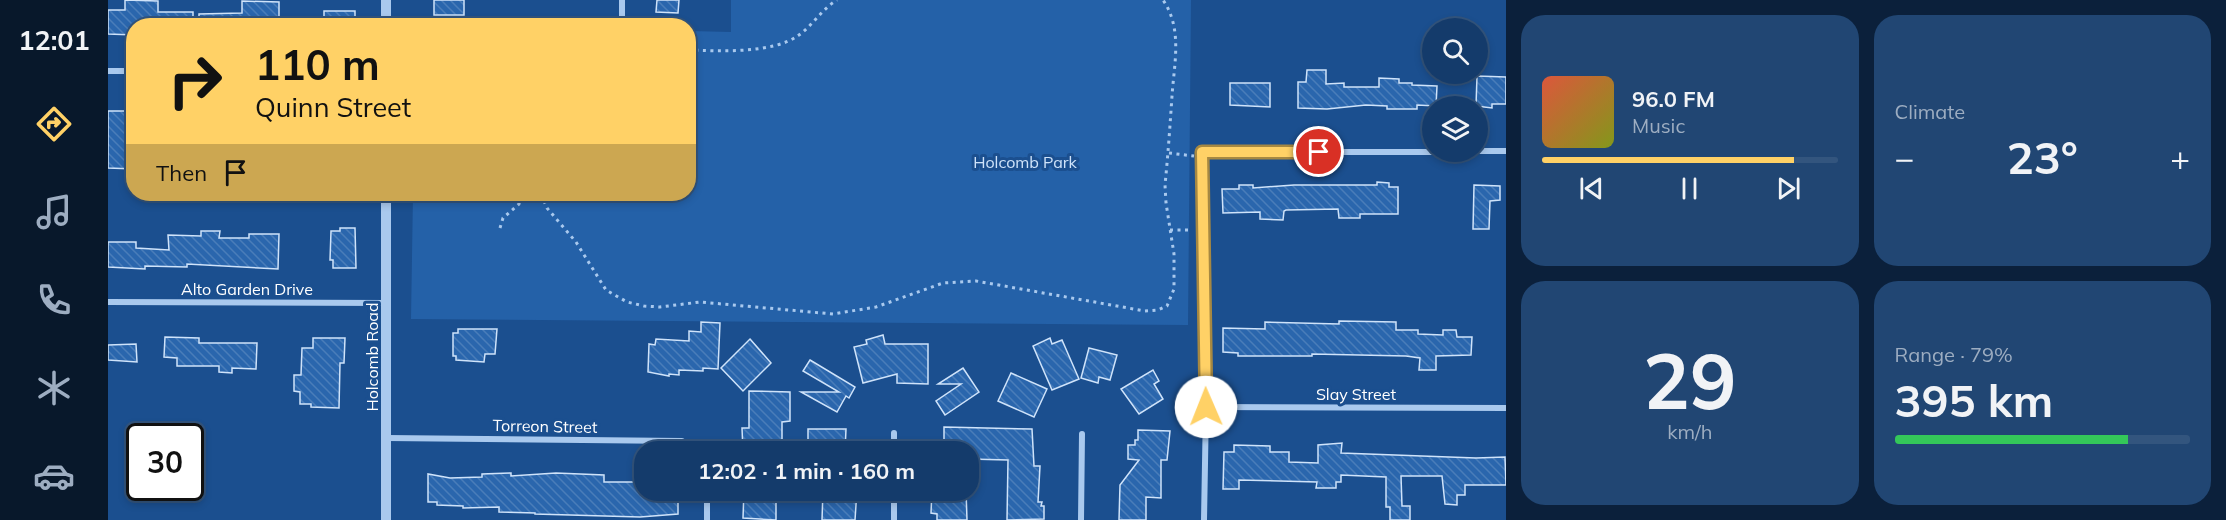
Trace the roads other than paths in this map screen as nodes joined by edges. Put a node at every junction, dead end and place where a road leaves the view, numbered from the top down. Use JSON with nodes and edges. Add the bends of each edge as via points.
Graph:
{"nodes":[{"id":1,"x":386,"y":0,"type":"edge"},
{"id":2,"x":622,"y":0,"type":"edge"},
{"id":3,"x":386,"y":18,"type":"edge"},
{"id":4,"x":622,"y":18,"type":"edge"},
{"id":5,"x":108,"y":71,"type":"edge"},
{"id":6,"x":126,"y":71,"type":"edge"},
{"id":7,"x":1422,"y":152,"type":"edge"},
{"id":8,"x":1488,"y":152,"type":"edge"},
{"id":9,"x":1506,"y":152,"type":"edge"},
{"id":10,"x":386,"y":201,"type":"edge"},
{"id":11,"x":108,"y":302,"type":"edge"},
{"id":12,"x":387,"y":303,"type":"junction"},
{"id":13,"x":1206,"y":407,"type":"junction"},
{"id":14,"x":1506,"y":408,"type":"edge"},
{"id":15,"x":894,"y":433,"type":"dead end"},
{"id":16,"x":1082,"y":434,"type":"dead end"},
{"id":17,"x":387,"y":438,"type":"junction"},
{"id":18,"x":682,"y":441,"type":"edge"},
{"id":19,"x":894,"y":441,"type":"edge"},
{"id":20,"x":707,"y":501,"type":"edge"},
{"id":21,"x":894,"y":501,"type":"edge"},
{"id":22,"x":386,"y":520,"type":"edge"},
{"id":23,"x":707,"y":520,"type":"edge"},
{"id":24,"x":894,"y":520,"type":"edge"},
{"id":25,"x":1081,"y":520,"type":"edge"},
{"id":26,"x":1204,"y":520,"type":"edge"}],
"edges":[{"from":1,"to":3,"type":"street"},
{"from":2,"to":4,"type":"street"},
{"from":5,"to":6,"type":"street"},
{"from":7,"to":13,"type":"street","via":[[1202,154]]},
{"from":8,"to":9,"type":"street"},
{"from":10,"to":12,"type":"street","name":"Holcomb Road"},
{"from":11,"to":12,"type":"street","name":"Alto Garden Drive"},
{"from":12,"to":17,"type":"street","name":"Holcomb Road"},
{"from":13,"to":14,"type":"street","name":"Slay Street"},
{"from":13,"to":26,"type":"street"},
{"from":15,"to":19,"type":"street"},
{"from":16,"to":25,"type":"street"},
{"from":17,"to":18,"type":"street","name":"Torreon Street"},
{"from":17,"to":22,"type":"street","name":"Holcomb Road"},
{"from":20,"to":23,"type":"street"},
{"from":21,"to":24,"type":"street"}]}
